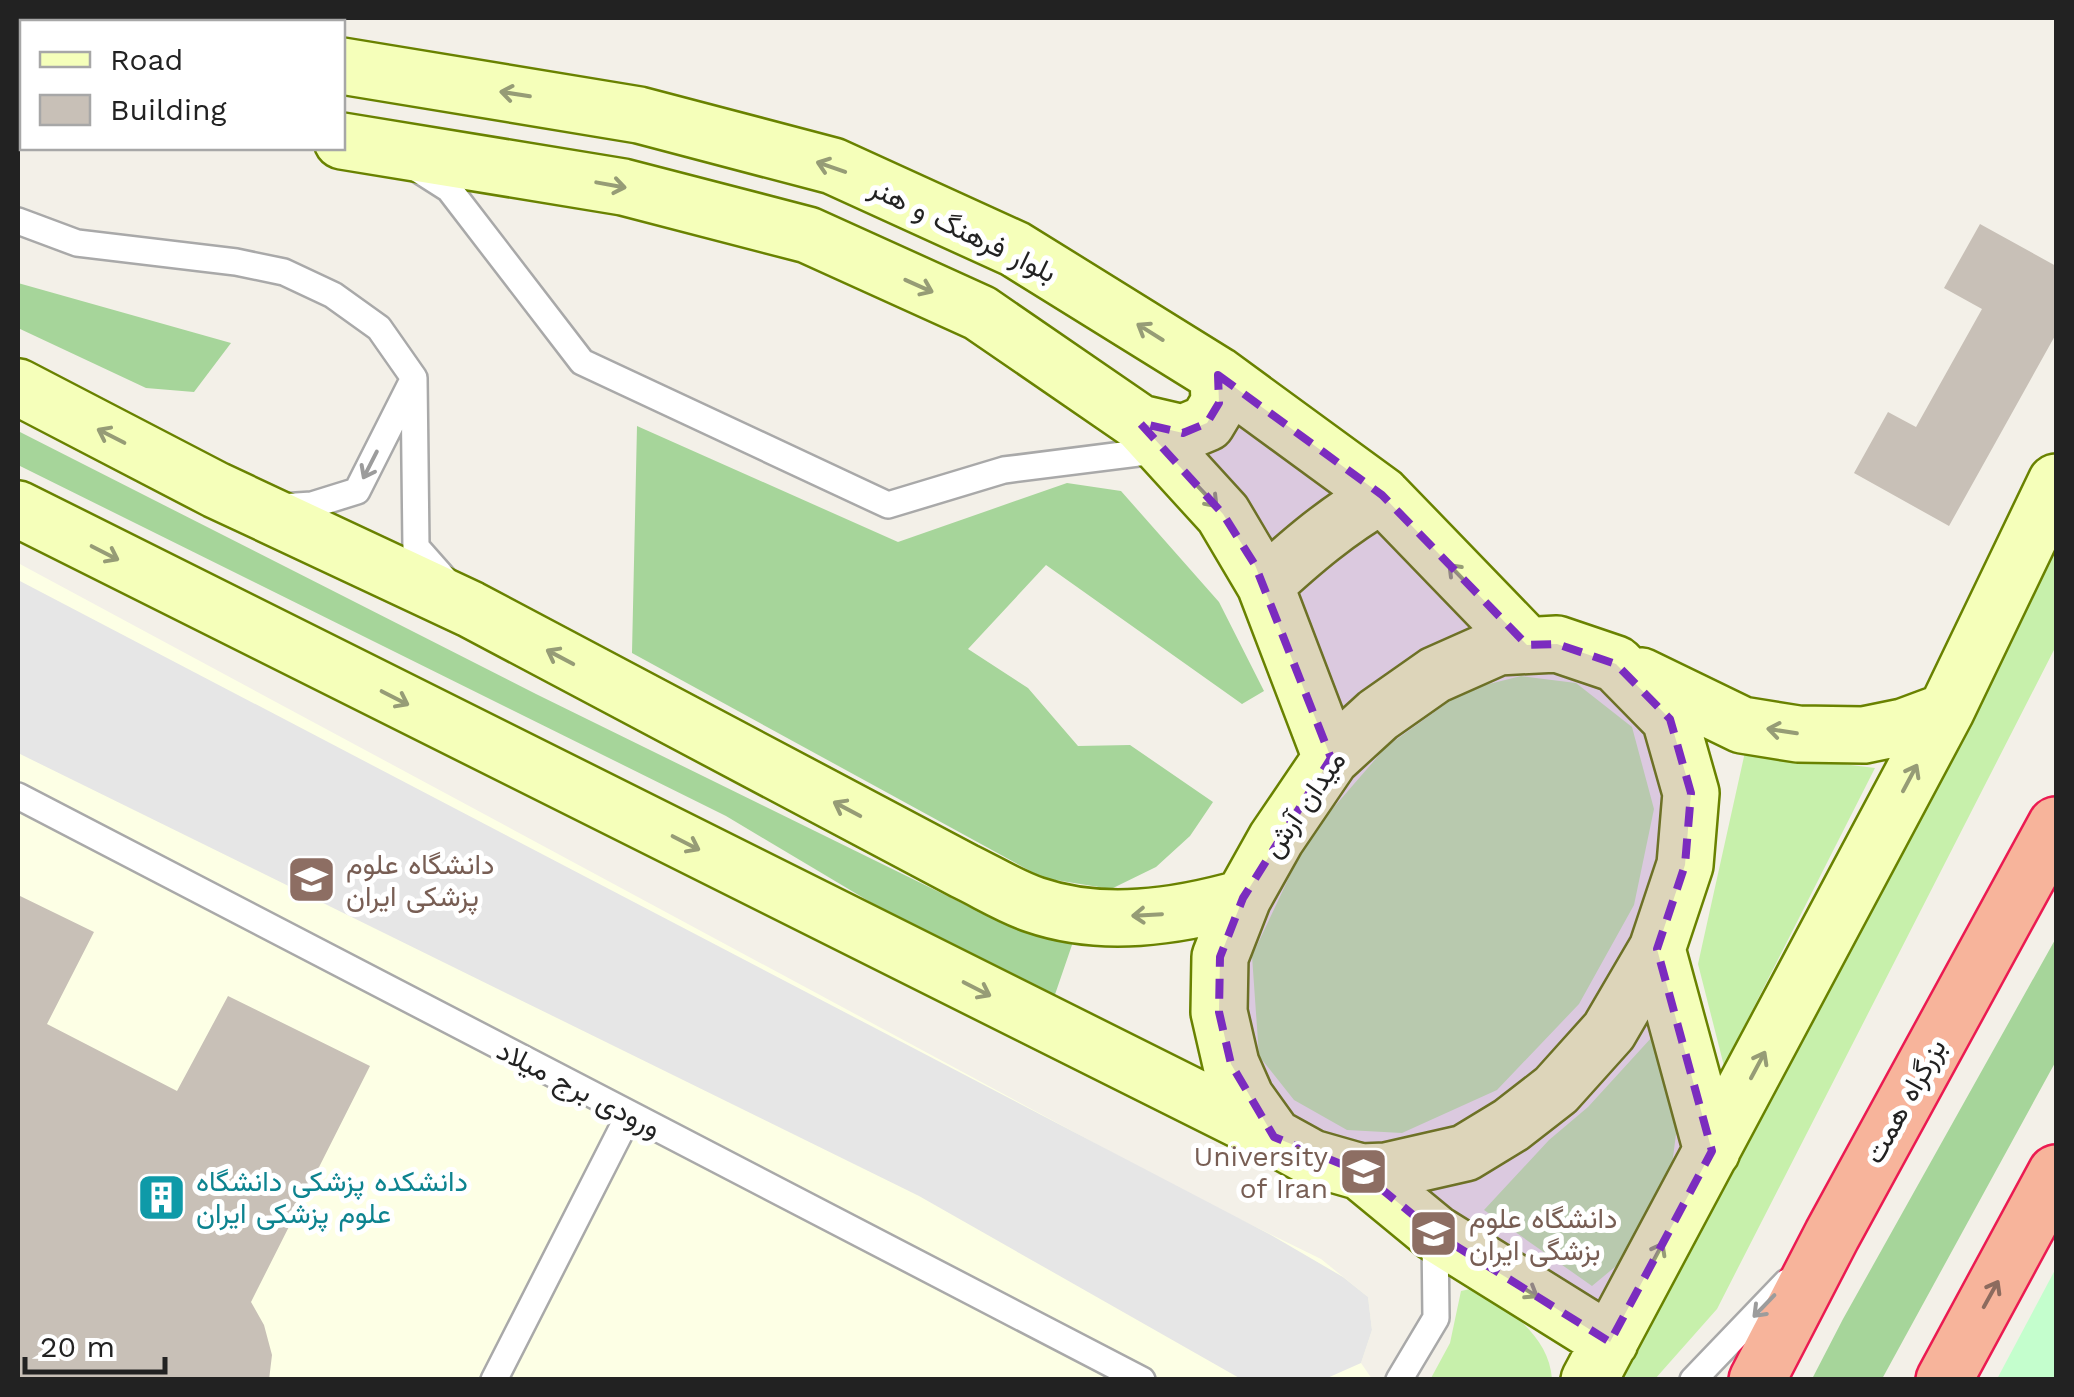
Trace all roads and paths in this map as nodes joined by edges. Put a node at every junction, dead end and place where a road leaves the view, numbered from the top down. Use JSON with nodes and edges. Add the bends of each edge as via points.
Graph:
{"nodes":[{"id":1,"x":345,"y":66,"type":"edge"},
{"id":2,"x":362,"y":144,"type":"edge"},
{"id":3,"x":18,"y":221,"type":"edge"},
{"id":4,"x":1218,"y":375,"type":"junction"},
{"id":5,"x":414,"y":378,"type":"junction"},
{"id":6,"x":18,"y":388,"type":"edge"},
{"id":7,"x":1152,"y":436,"type":"junction"},
{"id":8,"x":2056,"y":482,"type":"edge"},
{"id":9,"x":216,"y":490,"type":"junction"},
{"id":10,"x":1382,"y":495,"type":"junction"},
{"id":11,"x":18,"y":509,"type":"edge"},
{"id":12,"x":1266,"y":585,"type":"junction"},
{"id":13,"x":470,"y":609,"type":"junction"},
{"id":14,"x":1527,"y":645,"type":"junction"},
{"id":15,"x":1616,"y":664,"type":"junction"},
{"id":16,"x":1946,"y":711,"type":"junction"},
{"id":17,"x":1331,"y":758,"type":"junction"},
{"id":18,"x":2056,"y":782,"type":"edge"},
{"id":19,"x":18,"y":796,"type":"edge"},
{"id":20,"x":2056,"y":826,"type":"edge"},
{"id":21,"x":1243,"y":898,"type":"junction"},
{"id":22,"x":1997,"y":932,"type":"junction"},
{"id":23,"x":1657,"y":949,"type":"junction"},
{"id":24,"x":629,"y":1115,"type":"junction"},
{"id":25,"x":1274,"y":1137,"type":"junction"},
{"id":26,"x":1712,"y":1150,"type":"junction"},
{"id":27,"x":1361,"y":1172,"type":"junction"},
{"id":28,"x":2056,"y":1173,"type":"edge"},
{"id":29,"x":1435,"y":1233,"type":"junction"},
{"id":30,"x":1832,"y":1236,"type":"junction"},
{"id":31,"x":1599,"y":1361,"type":"edge"},
{"id":32,"x":1141,"y":1379,"type":"edge"},
{"id":33,"x":494,"y":1380,"type":"edge"},
{"id":34,"x":1399,"y":1380,"type":"edge"},
{"id":35,"x":1693,"y":1380,"type":"edge"},
{"id":36,"x":1757,"y":1380,"type":"edge"},
{"id":37,"x":1944,"y":1380,"type":"edge"}],
"edges":[{"from":4,"to":1,"type":"main road","name":"بلوار فرهنگ و هنر","one_way":true,"via":[[1016,249],[833,166],[638,115]]},
{"from":2,"to":7,"type":"main road","one_way":true,"via":[[623,187],[808,236],[980,313]]},
{"from":2,"to":7,"type":"lane","via":[[449,189],[582,362],[888,505]]},
{"from":3,"to":5,"type":"lane","via":[[77,243],[284,272],[333,295],[379,328]]},
{"from":4,"to":7,"type":"main road","via":[[1219,403],[1208,424]]},
{"from":4,"to":10,"type":"main road","name":"بلوار فرهنگ و هنر"},
{"from":5,"to":9,"type":"lane","one_way":true,"via":[[357,491],[283,508]]},
{"from":5,"to":13,"type":"lane","via":[[416,548]]},
{"from":9,"to":6,"type":"main road","one_way":true},
{"from":7,"to":12,"type":"main road","one_way":true,"via":[[1223,514]]},
{"from":8,"to":16,"type":"main road"},
{"from":9,"to":13,"type":"main road"},
{"from":10,"to":12,"type":"main road","via":[[1344,516]]},
{"from":14,"to":10,"type":"main road","name":"بلوار فرهنگ و هنر","one_way":true},
{"from":11,"to":25,"type":"main road","one_way":true},
{"from":12,"to":17,"type":"main road"},
{"from":21,"to":13,"type":"main road","one_way":true,"via":[[1144,916],[1083,916],[1034,904]]},
{"from":14,"to":15,"type":"main road","name":"میدان آرش","via":[[1557,644]]},
{"from":14,"to":17,"type":"main road","name":"میدان آرش","via":[[1498,646],[1434,675]]},
{"from":16,"to":15,"type":"main road","one_way":true,"via":[[1864,735],[1798,734],[1742,724]]},
{"from":15,"to":23,"type":"main road","name":"میدان آرش","via":[[1670,719],[1691,792],[1685,865]]},
{"from":26,"to":16,"type":"main road","one_way":true},
{"from":17,"to":21,"type":"main road","name":"میدان آرش"},
{"from":18,"to":22,"type":"highway"},
{"from":19,"to":24,"type":"lane","name":"ورودی برج میلاد"},
{"from":20,"to":22,"type":"highway","name":"بزرگراه همت"},
{"from":21,"to":25,"type":"main road","name":"میدان آرش","via":[[1220,957],[1219,1012],[1230,1064]]},
{"from":22,"to":30,"type":"highway","name":"بزرگراه همت"},
{"from":23,"to":26,"type":"main road"},
{"from":23,"to":27,"type":"main road","name":"میدان آرش","via":[[1609,1031],[1556,1090],[1510,1125],[1465,1153]]},
{"from":24,"to":32,"type":"lane","name":"ورودی برج میلاد"},
{"from":24,"to":33,"type":"lane"},
{"from":25,"to":27,"type":"main road","name":"میدان آرش","via":[[1312,1158]]},
{"from":31,"to":26,"type":"main road","one_way":true},
{"from":27,"to":29,"type":"main road"},
{"from":37,"to":28,"type":"highway","one_way":true},
{"from":29,"to":31,"type":"main road","one_way":true},
{"from":29,"to":34,"type":"lane","via":[[1436,1318]]},
{"from":30,"to":35,"type":"lane","one_way":true},
{"from":30,"to":36,"type":"highway","name":"بزرگراه همت"}]}
